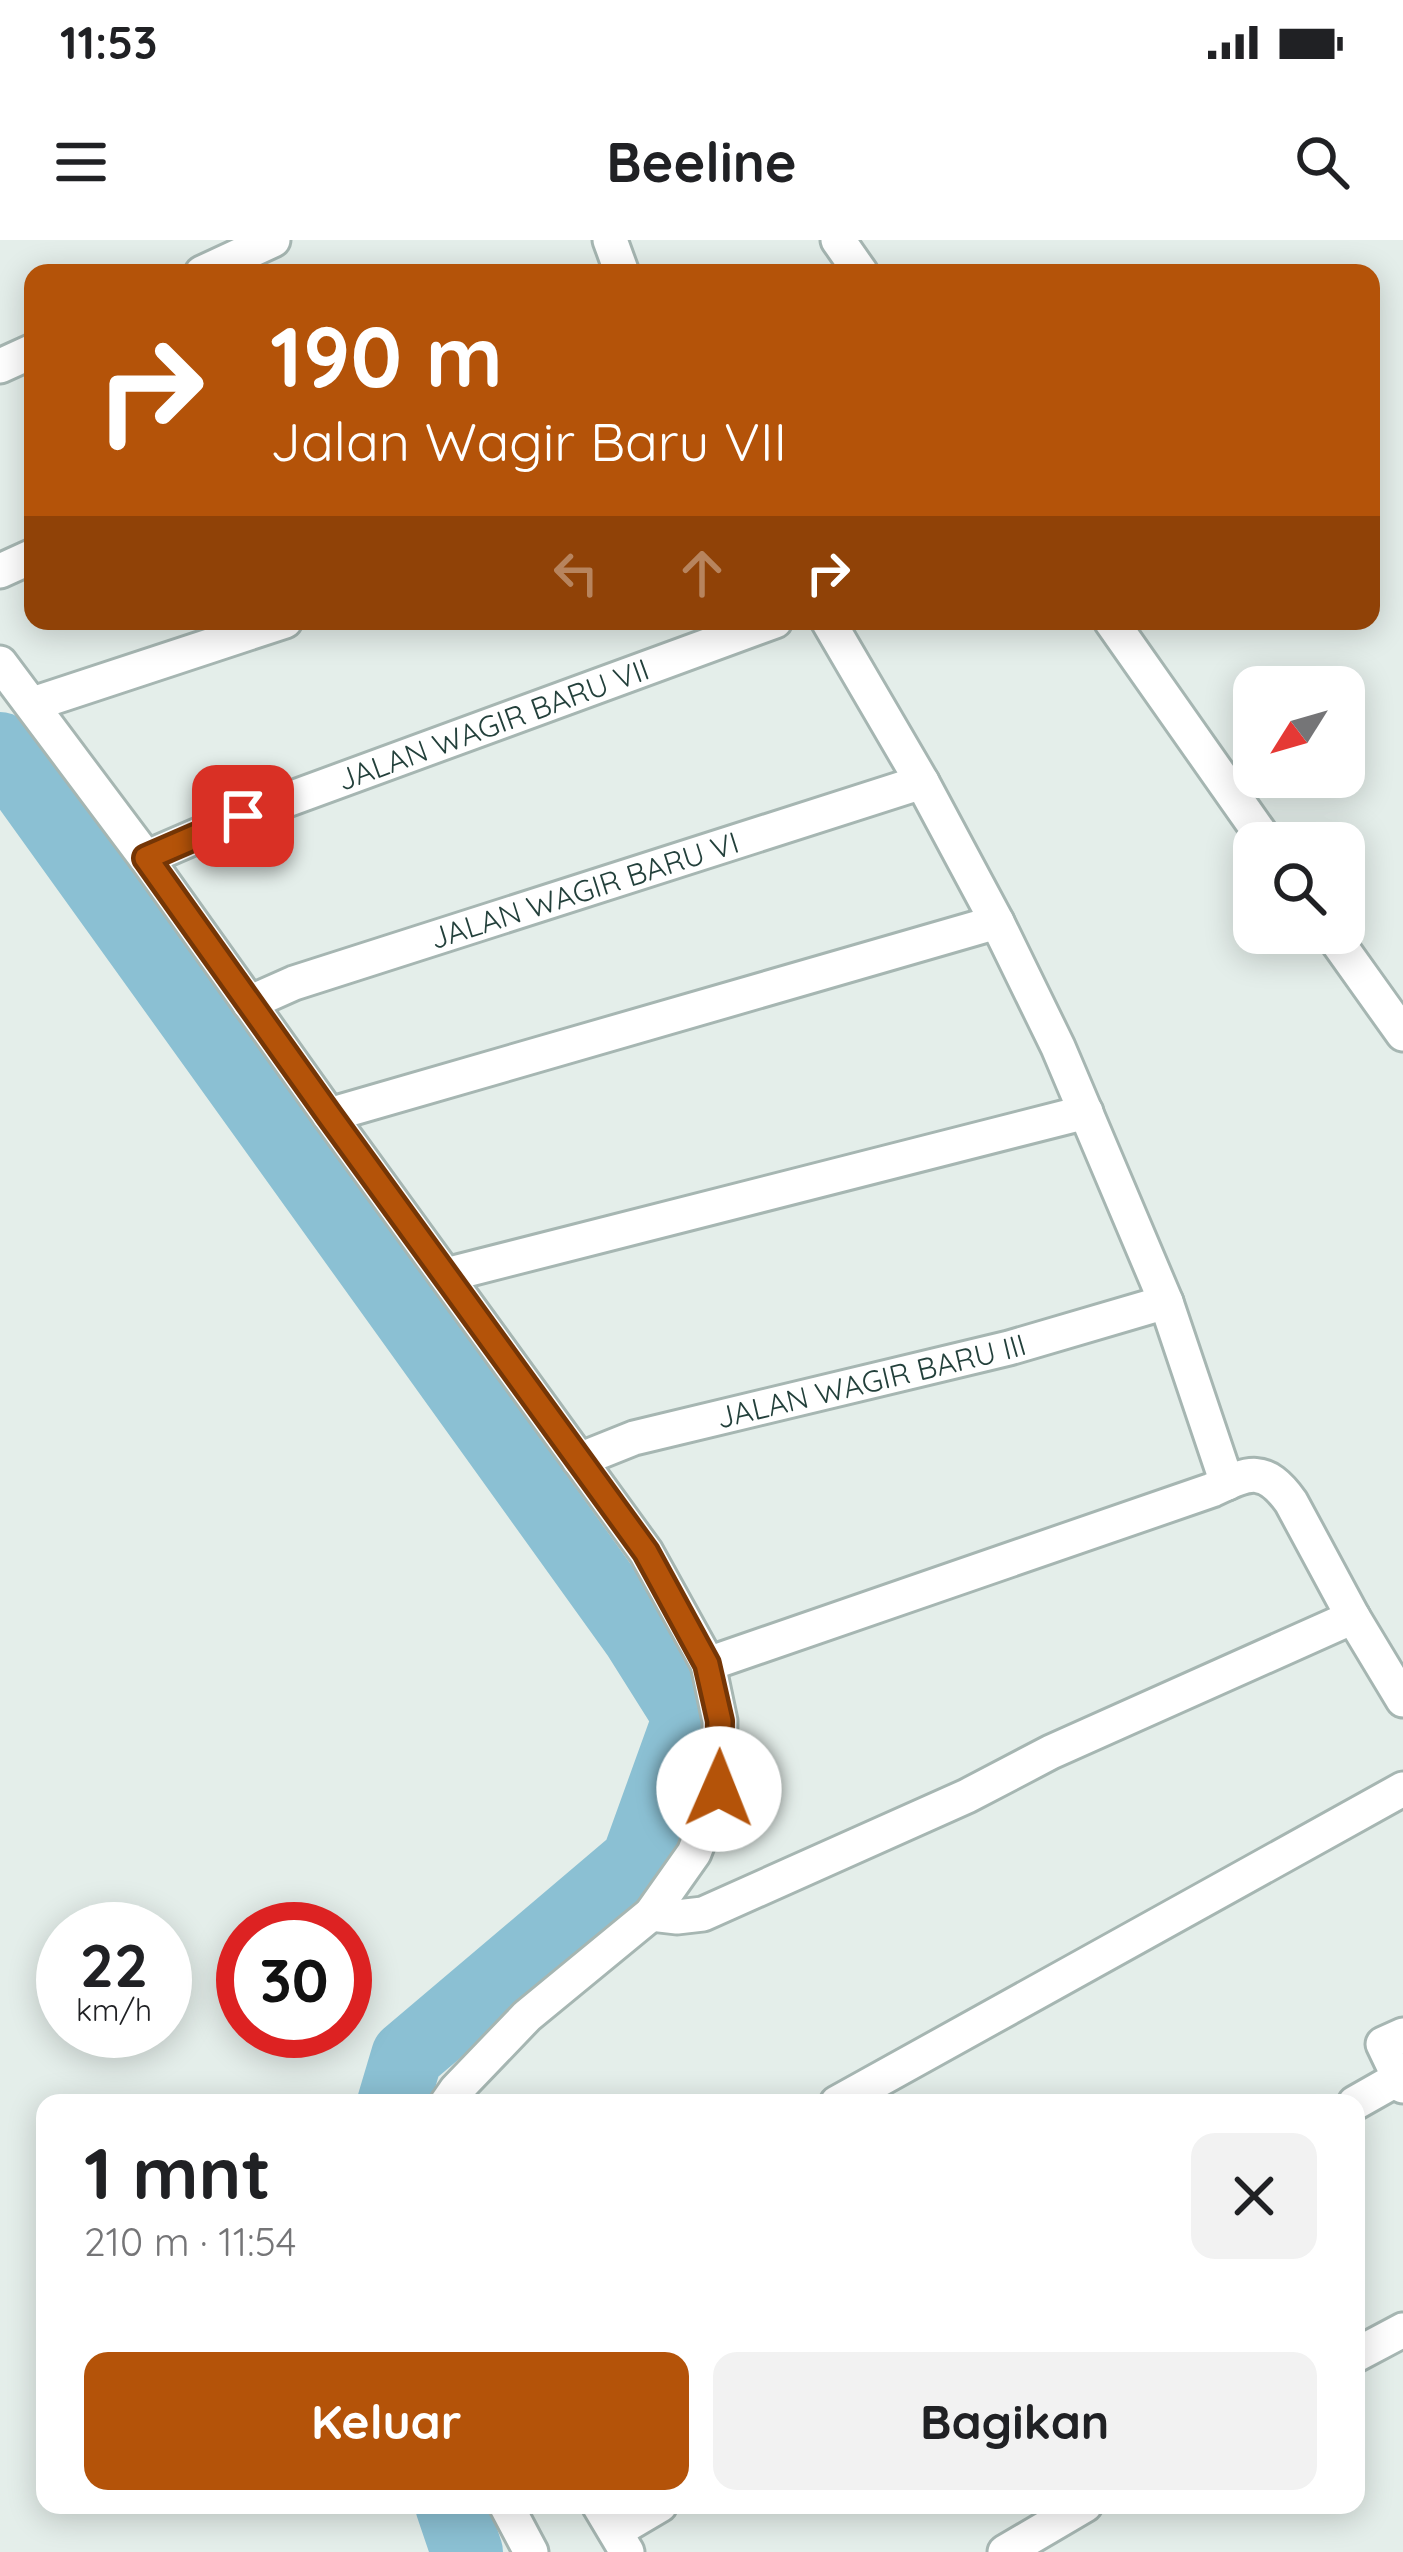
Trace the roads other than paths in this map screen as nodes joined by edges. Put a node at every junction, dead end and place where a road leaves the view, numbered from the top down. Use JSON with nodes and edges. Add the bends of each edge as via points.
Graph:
{"nodes":[{"id":1,"x":273,"y":240,"type":"edge"},
{"id":2,"x":221,"y":264,"type":"edge"},
{"id":3,"x":258,"y":630,"type":"edge"},
{"id":4,"x":750,"y":630,"type":"edge"},
{"id":5,"x":833,"y":630,"type":"edge"},
{"id":6,"x":1117,"y":630,"type":"edge"},
{"id":7,"x":0,"y":663,"type":"edge"},
{"id":8,"x":33,"y":704,"type":"junction"},
{"id":9,"x":922,"y":782,"type":"junction"},
{"id":10,"x":1252,"y":822,"type":"edge"},
{"id":11,"x":146,"y":858,"type":"junction"},
{"id":12,"x":997,"y":922,"type":"junction"},
{"id":13,"x":1346,"y":954,"type":"edge"},
{"id":14,"x":249,"y":1003,"type":"junction"},
{"id":15,"x":1403,"y":1034,"type":"edge"},
{"id":16,"x":1085,"y":1112,"type":"junction"},
{"id":17,"x":329,"y":1115,"type":"junction"},
{"id":18,"x":446,"y":1276,"type":"junction"},
{"id":19,"x":1166,"y":1302,"type":"junction"},
{"id":20,"x":579,"y":1460,"type":"junction"},
{"id":21,"x":1227,"y":1483,"type":"junction"},
{"id":22,"x":1353,"y":1618,"type":"junction"},
{"id":23,"x":707,"y":1664,"type":"junction"},
{"id":24,"x":1403,"y":1700,"type":"edge"},
{"id":25,"x":1403,"y":1789,"type":"edge"},
{"id":26,"x":651,"y":1914,"type":"junction"},
{"id":27,"x":1403,"y":2035,"type":"edge"},
{"id":28,"x":1401,"y":2082,"type":"edge"},
{"id":29,"x":453,"y":2094,"type":"edge"},
{"id":30,"x":853,"y":2094,"type":"edge"},
{"id":31,"x":1365,"y":2098,"type":"edge"},
{"id":32,"x":1403,"y":2330,"type":"edge"},
{"id":33,"x":1365,"y":2350,"type":"edge"},
{"id":34,"x":511,"y":2514,"type":"edge"},
{"id":35,"x":643,"y":2514,"type":"edge"},
{"id":36,"x":1069,"y":2514,"type":"edge"},
{"id":37,"x":614,"y":2529,"type":"edge"},
{"id":38,"x":531,"y":2552,"type":"edge"},
{"id":39,"x":1005,"y":2552,"type":"edge"}],
"edges":[{"from":1,"to":2,"type":"street"},
{"from":3,"to":8,"type":"street"},
{"from":4,"to":11,"type":"street","name":"JALAN WAGIR BARU VII"},
{"from":5,"to":9,"type":"street"},
{"from":6,"to":10,"type":"street"},
{"from":7,"to":8,"type":"street"},
{"from":8,"to":11,"type":"street"},
{"from":9,"to":12,"type":"street"},
{"from":9,"to":14,"type":"street","name":"JALAN WAGIR BARU VI"},
{"from":11,"to":14,"type":"street"},
{"from":12,"to":16,"type":"street"},
{"from":12,"to":17,"type":"street"},
{"from":13,"to":15,"type":"street"},
{"from":14,"to":17,"type":"street"},
{"from":16,"to":18,"type":"street"},
{"from":16,"to":19,"type":"street"},
{"from":17,"to":18,"type":"street"},
{"from":18,"to":20,"type":"street"},
{"from":19,"to":20,"type":"street","name":"JALAN WAGIR BARU III","via":[[634,1438]]},
{"from":19,"to":21,"type":"street"},
{"from":20,"to":23,"type":"street","via":[[646,1552]]},
{"from":21,"to":22,"type":"street","via":[[1246,1473],[1279,1485]]},
{"from":21,"to":23,"type":"street"},
{"from":22,"to":24,"type":"street"},
{"from":22,"to":26,"type":"street","via":[[703,1914]]},
{"from":23,"to":26,"type":"street","via":[[720,1721],[719,1789],[694,1852]]},
{"from":25,"to":30,"type":"street"},
{"from":26,"to":29,"type":"street","via":[[527,2016]]},
{"from":27,"to":28,"type":"street","via":[[1383,2044]]},
{"from":28,"to":31,"type":"street"},
{"from":32,"to":33,"type":"street"},
{"from":34,"to":38,"type":"street"},
{"from":35,"to":37,"type":"street"},
{"from":36,"to":39,"type":"street"}]}
